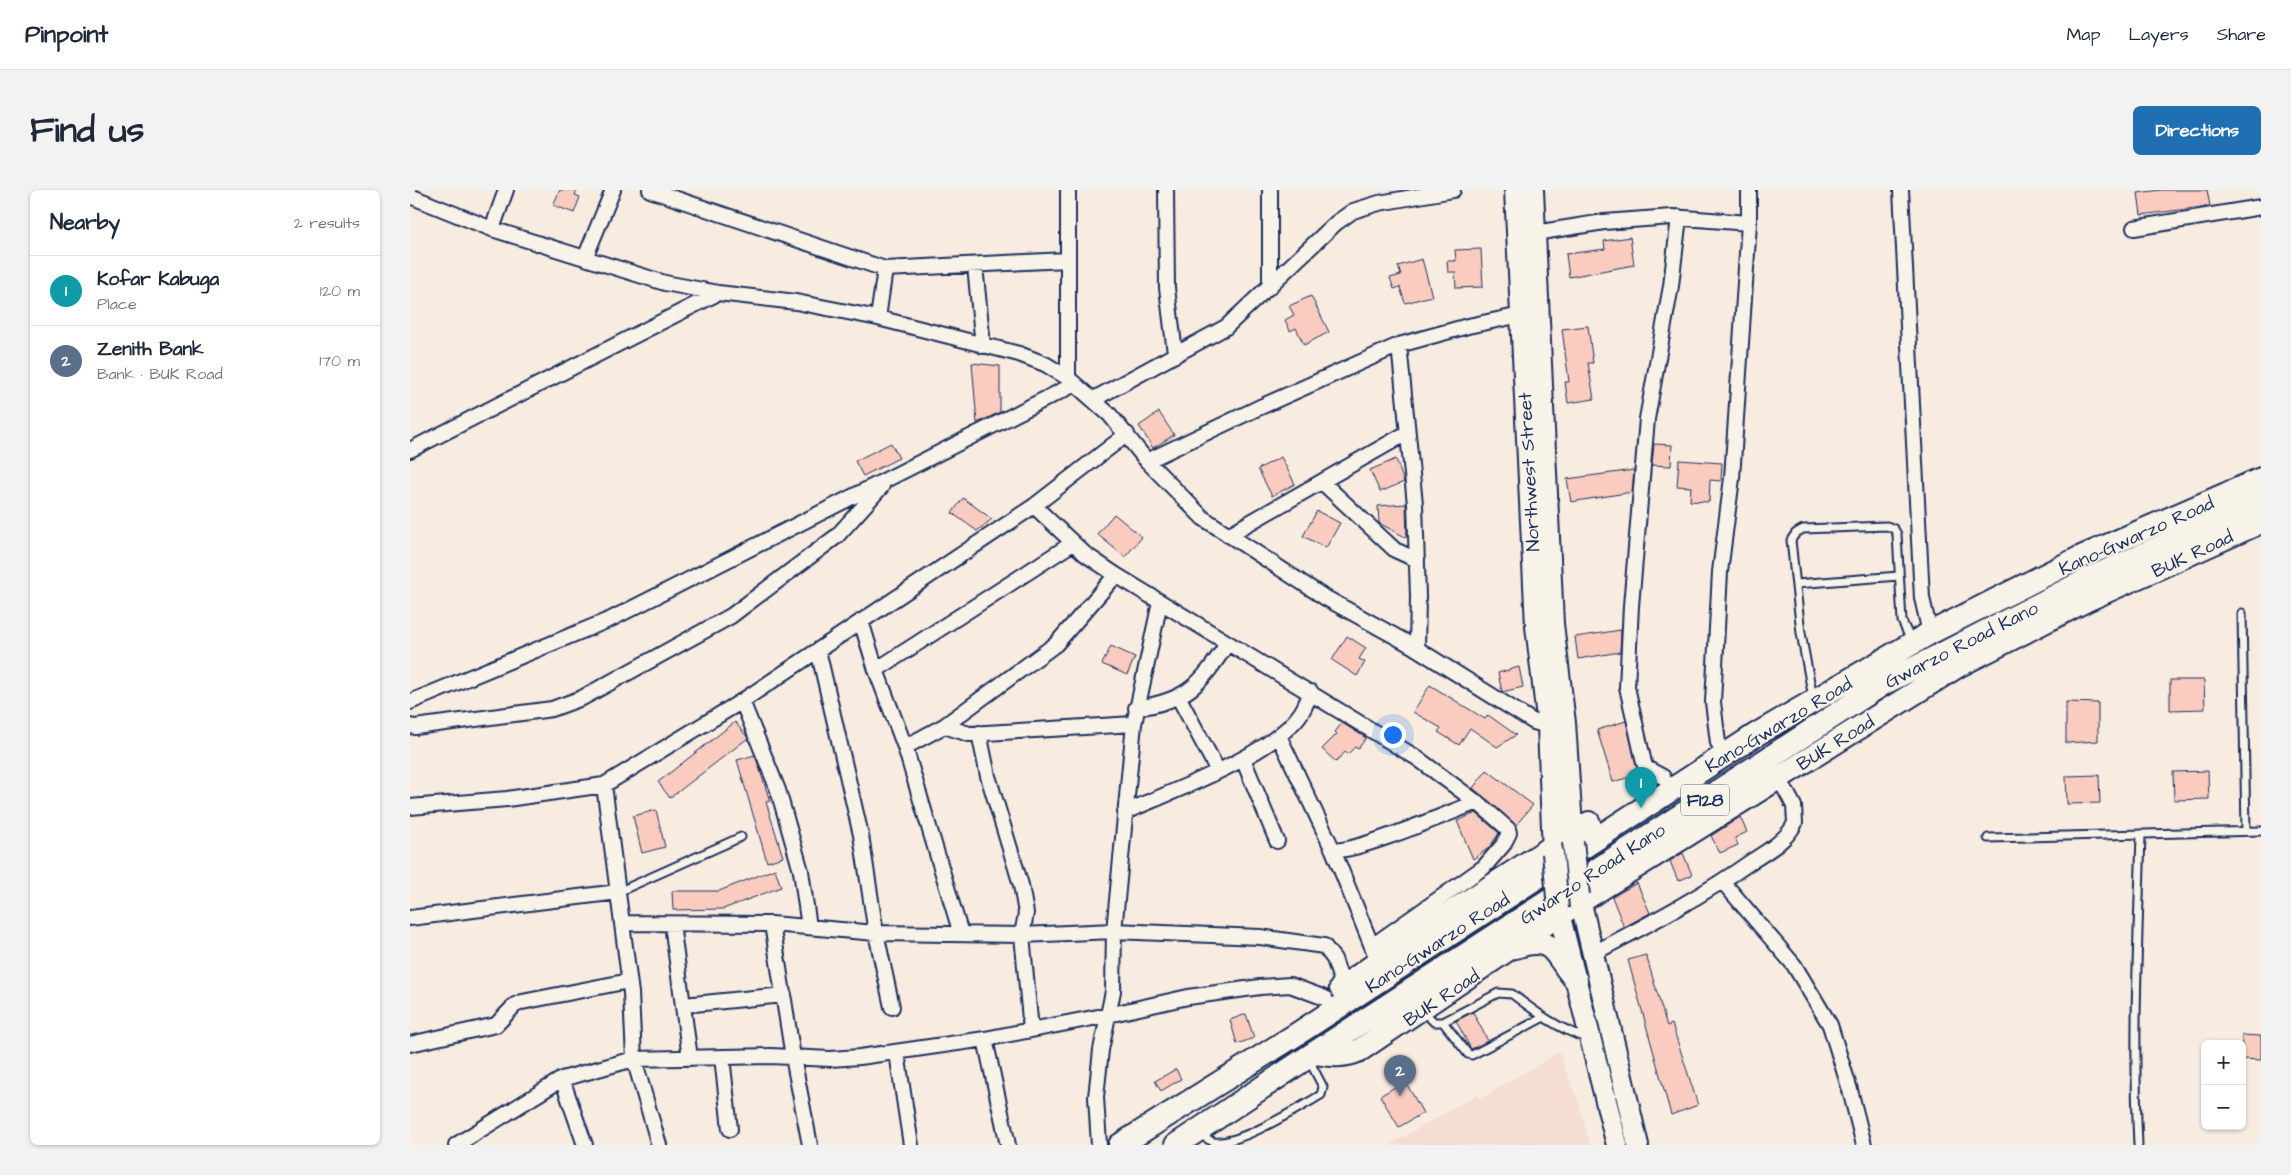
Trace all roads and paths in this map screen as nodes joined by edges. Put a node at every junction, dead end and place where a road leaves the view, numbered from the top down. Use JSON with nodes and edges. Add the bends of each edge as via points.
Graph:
{"nodes":[{"id":1,"x":506,"y":190,"type":"edge"},
{"id":2,"x":613,"y":190,"type":"edge"},
{"id":3,"x":650,"y":190,"type":"edge"},
{"id":4,"x":1068,"y":190,"type":"edge"},
{"id":5,"x":1166,"y":190,"type":"edge"},
{"id":6,"x":1270,"y":190,"type":"edge"},
{"id":7,"x":1453,"y":190,"type":"edge"},
{"id":8,"x":1515,"y":190,"type":"edge"},
{"id":9,"x":1534,"y":190,"type":"edge"},
{"id":10,"x":1749,"y":190,"type":"edge"},
{"id":11,"x":1901,"y":190,"type":"edge"},
{"id":12,"x":410,"y":193,"type":"edge"},
{"id":13,"x":2261,"y":207,"type":"edge"},
{"id":14,"x":1679,"y":217,"type":"junction"},
{"id":15,"x":1749,"y":224,"type":"junction"},
{"id":16,"x":2134,"y":228,"type":"dead end"},
{"id":17,"x":492,"y":229,"type":"junction"},
{"id":18,"x":1535,"y":233,"type":"junction"},
{"id":19,"x":585,"y":258,"type":"junction"},
{"id":20,"x":1066,"y":260,"type":"junction"},
{"id":21,"x":975,"y":266,"type":"junction"},
{"id":22,"x":884,"y":269,"type":"junction"},
{"id":23,"x":1270,"y":288,"type":"junction"},
{"id":24,"x":718,"y":293,"type":"junction"},
{"id":25,"x":1521,"y":315,"type":"junction"},
{"id":26,"x":878,"y":318,"type":"junction"},
{"id":27,"x":1399,"y":345,"type":"junction"},
{"id":28,"x":983,"y":346,"type":"junction"},
{"id":29,"x":1175,"y":353,"type":"junction"},
{"id":30,"x":1072,"y":381,"type":"junction"},
{"id":31,"x":1094,"y":399,"type":"junction"},
{"id":32,"x":1407,"y":433,"type":"junction"},
{"id":33,"x":1127,"y":434,"type":"junction"},
{"id":34,"x":410,"y":450,"type":"edge"},
{"id":35,"x":1147,"y":461,"type":"junction"},
{"id":36,"x":2261,"y":479,"type":"edge"},
{"id":37,"x":888,"y":480,"type":"junction"},
{"id":38,"x":1322,"y":482,"type":"junction"},
{"id":39,"x":2261,"y":502,"type":"edge"},
{"id":40,"x":1034,"y":506,"type":"junction"},
{"id":41,"x":2241,"y":524,"type":"edge"},
{"id":42,"x":1228,"y":535,"type":"junction"},
{"id":43,"x":1073,"y":544,"type":"junction"},
{"id":44,"x":1417,"y":560,"type":"junction"},
{"id":45,"x":1116,"y":576,"type":"junction"},
{"id":46,"x":1900,"y":576,"type":"junction"},
{"id":47,"x":1796,"y":584,"type":"junction"},
{"id":48,"x":1160,"y":602,"type":"junction"},
{"id":49,"x":2242,"y":613,"type":"dead end"},
{"id":50,"x":861,"y":622,"type":"junction"},
{"id":51,"x":1923,"y":637,"type":"junction"},
{"id":52,"x":1227,"y":644,"type":"junction"},
{"id":53,"x":1417,"y":649,"type":"junction"},
{"id":54,"x":818,"y":650,"type":"junction"},
{"id":55,"x":876,"y":670,"type":"junction"},
{"id":56,"x":1883,"y":684,"type":"junction"},
{"id":57,"x":1311,"y":692,"type":"junction"},
{"id":58,"x":1817,"y":697,"type":"junction"},
{"id":59,"x":1179,"y":698,"type":"junction"},
{"id":60,"x":1903,"y":700,"type":"junction"},
{"id":61,"x":742,"y":701,"type":"junction"},
{"id":62,"x":410,"y":702,"type":"edge"},
{"id":63,"x":1136,"y":708,"type":"junction"},
{"id":64,"x":1134,"y":724,"type":"junction"},
{"id":65,"x":410,"y":726,"type":"edge"},
{"id":66,"x":944,"y":726,"type":"junction"},
{"id":67,"x":1548,"y":726,"type":"junction"},
{"id":68,"x":979,"y":733,"type":"junction"},
{"id":69,"x":1279,"y":736,"type":"junction"},
{"id":70,"x":1718,"y":743,"type":"junction"},
{"id":71,"x":905,"y":747,"type":"junction"},
{"id":72,"x":1558,"y":753,"type":"junction"},
{"id":73,"x":1243,"y":759,"type":"junction"},
{"id":74,"x":1218,"y":771,"type":"junction"},
{"id":75,"x":1663,"y":777,"type":"junction"},
{"id":76,"x":1779,"y":778,"type":"junction"},
{"id":77,"x":604,"y":786,"type":"junction"},
{"id":78,"x":1477,"y":802,"type":"junction"},
{"id":79,"x":410,"y":807,"type":"edge"},
{"id":80,"x":1125,"y":812,"type":"junction"},
{"id":81,"x":2261,"y":830,"type":"edge"},
{"id":82,"x":2246,"y":831,"type":"junction"},
{"id":83,"x":2142,"y":834,"type":"junction"},
{"id":84,"x":741,"y":837,"type":"dead end"},
{"id":85,"x":1988,"y":838,"type":"dead end"},
{"id":86,"x":1277,"y":841,"type":"dead end"},
{"id":87,"x":1563,"y":844,"type":"junction"},
{"id":88,"x":1333,"y":850,"type":"junction"},
{"id":89,"x":1723,"y":882,"type":"junction"},
{"id":90,"x":618,"y":892,"type":"junction"},
{"id":91,"x":1580,"y":899,"type":"junction"},
{"id":92,"x":1558,"y":912,"type":"junction"},
{"id":93,"x":410,"y":918,"type":"edge"},
{"id":94,"x":622,"y":923,"type":"junction"},
{"id":95,"x":672,"y":924,"type":"junction"},
{"id":96,"x":772,"y":924,"type":"junction"},
{"id":97,"x":809,"y":926,"type":"junction"},
{"id":98,"x":1114,"y":931,"type":"junction"},
{"id":99,"x":876,"y":933,"type":"junction"},
{"id":100,"x":961,"y":934,"type":"junction"},
{"id":101,"x":1022,"y":935,"type":"junction"},
{"id":102,"x":1514,"y":947,"type":"junction"},
{"id":103,"x":1375,"y":954,"type":"junction"},
{"id":104,"x":1592,"y":954,"type":"junction"},
{"id":105,"x":1576,"y":980,"type":"junction"},
{"id":106,"x":629,"y":981,"type":"junction"},
{"id":107,"x":1343,"y":986,"type":"junction"},
{"id":108,"x":784,"y":995,"type":"junction"},
{"id":109,"x":1325,"y":998,"type":"junction"},
{"id":110,"x":684,"y":1005,"type":"junction"},
{"id":111,"x":892,"y":1007,"type":"dead end"},
{"id":112,"x":1422,"y":1010,"type":"junction"},
{"id":113,"x":1108,"y":1015,"type":"junction"},
{"id":114,"x":1544,"y":1017,"type":"junction"},
{"id":115,"x":1443,"y":1022,"type":"junction"},
{"id":116,"x":1031,"y":1030,"type":"junction"},
{"id":117,"x":1294,"y":1036,"type":"junction"},
{"id":118,"x":985,"y":1039,"type":"junction"},
{"id":119,"x":1591,"y":1039,"type":"junction"},
{"id":120,"x":410,"y":1044,"type":"edge"},
{"id":121,"x":897,"y":1053,"type":"junction"},
{"id":122,"x":1311,"y":1055,"type":"junction"},
{"id":123,"x":722,"y":1057,"type":"junction"},
{"id":124,"x":793,"y":1057,"type":"junction"},
{"id":125,"x":690,"y":1058,"type":"junction"},
{"id":126,"x":634,"y":1059,"type":"junction"},
{"id":127,"x":562,"y":1079,"type":"junction"},
{"id":128,"x":730,"y":1128,"type":"dead end"},
{"id":129,"x":1196,"y":1132,"type":"junction"},
{"id":130,"x":458,"y":1144,"type":"edge"},
{"id":131,"x":585,"y":1145,"type":"edge"},
{"id":132,"x":659,"y":1145,"type":"edge"},
{"id":133,"x":810,"y":1145,"type":"edge"},
{"id":134,"x":911,"y":1145,"type":"edge"},
{"id":135,"x":1008,"y":1145,"type":"edge"},
{"id":136,"x":1099,"y":1145,"type":"edge"},
{"id":137,"x":1120,"y":1145,"type":"edge"},
{"id":138,"x":1176,"y":1145,"type":"edge"},
{"id":139,"x":1618,"y":1145,"type":"edge"},
{"id":140,"x":1638,"y":1145,"type":"edge"},
{"id":141,"x":1864,"y":1145,"type":"edge"},
{"id":142,"x":2138,"y":1145,"type":"edge"}],
"edges":[{"from":1,"to":17,"type":"street"},
{"from":2,"to":19,"type":"street"},
{"from":3,"to":22,"type":"street"},
{"from":4,"to":20,"type":"street"},
{"from":5,"to":29,"type":"street","via":[[1167,288]]},
{"from":6,"to":23,"type":"street"},
{"from":7,"to":23,"type":"street","via":[[1353,211],[1336,223]]},
{"from":8,"to":25,"type":"main road","name":"Northwest Street"},
{"from":9,"to":18,"type":"main road","name":"Northwest Street"},
{"from":10,"to":15,"type":"street"},
{"from":11,"to":51,"type":"street"},
{"from":12,"to":17,"type":"street"},
{"from":13,"to":16,"type":"street"},
{"from":14,"to":15,"type":"street"},
{"from":14,"to":18,"type":"street","via":[[1604,222]]},
{"from":14,"to":75,"type":"street","via":[[1671,286],[1647,418],[1627,687],[1644,764]]},
{"from":15,"to":70,"type":"street","via":[[1732,478],[1720,572],[1712,702]]},
{"from":17,"to":19,"type":"street"},
{"from":18,"to":72,"type":"main road","name":"Northwest Street"},
{"from":19,"to":24,"type":"street","via":[[665,283]]},
{"from":20,"to":21,"type":"street"},
{"from":20,"to":30,"type":"street"},
{"from":21,"to":22,"type":"street"},
{"from":21,"to":28,"type":"street"},
{"from":22,"to":26,"type":"street"},
{"from":23,"to":29,"type":"street","via":[[1226,326]]},
{"from":24,"to":26,"type":"street","via":[[796,302]]},
{"from":24,"to":34,"type":"street"},
{"from":25,"to":27,"type":"street"},
{"from":25,"to":67,"type":"main road","name":"Northwest Street","via":[[1536,626]]},
{"from":26,"to":28,"type":"street"},
{"from":27,"to":32,"type":"street"},
{"from":27,"to":35,"type":"street"},
{"from":28,"to":30,"type":"street","via":[[1032,358]]},
{"from":29,"to":31,"type":"street"},
{"from":30,"to":31,"type":"street"},
{"from":30,"to":37,"type":"street"},
{"from":31,"to":33,"type":"street"},
{"from":32,"to":38,"type":"street"},
{"from":32,"to":44,"type":"street"},
{"from":33,"to":35,"type":"street"},
{"from":33,"to":40,"type":"street"},
{"from":35,"to":42,"type":"street","via":[[1203,518]]},
{"from":36,"to":51,"type":"main road","name":"Kano-Gwarzo Road","number":"F128","via":[[2079,558]]},
{"from":37,"to":62,"type":"street","via":[[610,619]]},
{"from":37,"to":65,"type":"street","via":[[837,536],[731,616],[582,698],[552,709]]},
{"from":38,"to":42,"type":"street"},
{"from":38,"to":44,"type":"street","via":[[1395,550]]},
{"from":39,"to":41,"type":"main road","name":"Gwarzo Road Kano","number":"F128"},
{"from":40,"to":43,"type":"street"},
{"from":40,"to":50,"type":"street"},
{"from":41,"to":56,"type":"main road","name":"Gwarzo Road Kano","number":"F128","via":[[2090,578]]},
{"from":41,"to":60,"type":"main road","name":"BUK Road","via":[[1958,666]]},
{"from":42,"to":53,"type":"street","via":[[1324,597]]},
{"from":43,"to":45,"type":"street"},
{"from":43,"to":55,"type":"street"},
{"from":44,"to":53,"type":"street"},
{"from":45,"to":48,"type":"street"},
{"from":45,"to":66,"type":"street","via":[[1056,644]]},
{"from":46,"to":47,"type":"lane"},
{"from":46,"to":47,"type":"lane","via":[[1894,529],[1887,526],[1803,529],[1791,540]]},
{"from":46,"to":51,"type":"lane","via":[[1902,622],[1907,632]]},
{"from":47,"to":58,"type":"lane","via":[[1800,633]]},
{"from":48,"to":52,"type":"street"},
{"from":48,"to":63,"type":"street"},
{"from":49,"to":82,"type":"lane"},
{"from":50,"to":54,"type":"street"},
{"from":50,"to":55,"type":"street"},
{"from":51,"to":58,"type":"main road","name":"Kano-Gwarzo Road","number":"F128"},
{"from":52,"to":57,"type":"street"},
{"from":52,"to":59,"type":"street","via":[[1206,675]]},
{"from":53,"to":67,"type":"street","via":[[1534,722]]},
{"from":54,"to":61,"type":"street"},
{"from":54,"to":99,"type":"street","via":[[861,835]]},
{"from":55,"to":71,"type":"street"},
{"from":56,"to":60,"type":"main road"},
{"from":56,"to":122,"type":"main road","name":"Gwarzo Road Kano","number":"F128"},
{"from":57,"to":69,"type":"street","via":[[1301,713]]},
{"from":57,"to":78,"type":"street","via":[[1417,758]]},
{"from":58,"to":70,"type":"main road","via":[[1803,694],[1779,705]]},
{"from":58,"to":117,"type":"main road","name":"Kano-Gwarzo Road","number":"F128"},
{"from":59,"to":63,"type":"street"},
{"from":59,"to":74,"type":"street"},
{"from":60,"to":76,"type":"main road","name":"BUK Road"},
{"from":61,"to":77,"type":"street"},
{"from":61,"to":97,"type":"street","via":[[778,790],[801,871]]},
{"from":63,"to":64,"type":"street"},
{"from":64,"to":68,"type":"street"},
{"from":64,"to":80,"type":"street"},
{"from":66,"to":68,"type":"street"},
{"from":66,"to":71,"type":"street"},
{"from":67,"to":72,"type":"main road","name":"Northwest Street"},
{"from":68,"to":101,"type":"street","via":[[988,776],[1021,885],[1026,912]]},
{"from":69,"to":73,"type":"street"},
{"from":69,"to":88,"type":"street"},
{"from":70,"to":75,"type":"main road"},
{"from":71,"to":100,"type":"street"},
{"from":72,"to":87,"type":"main road"},
{"from":73,"to":74,"type":"street"},
{"from":73,"to":86,"type":"street"},
{"from":74,"to":80,"type":"street"},
{"from":75,"to":87,"type":"main road"},
{"from":76,"to":89,"type":"street","via":[[1794,806],[1795,823],[1778,843]]},
{"from":76,"to":91,"type":"main road","name":"BUK Road"},
{"from":77,"to":79,"type":"street"},
{"from":77,"to":90,"type":"street"},
{"from":78,"to":88,"type":"street","via":[[1362,844]]},
{"from":78,"to":103,"type":"street","via":[[1508,829],[1503,846],[1484,867]]},
{"from":80,"to":98,"type":"street"},
{"from":81,"to":82,"type":"lane"},
{"from":82,"to":83,"type":"lane"},
{"from":83,"to":85,"type":"lane"},
{"from":83,"to":142,"type":"lane"},
{"from":84,"to":90,"type":"lane"},
{"from":87,"to":91,"type":"main road","bridge":true},
{"from":87,"to":92,"type":"main road","bridge":true},
{"from":87,"to":103,"type":"main road"},
{"from":88,"to":103,"type":"street"},
{"from":89,"to":104,"type":"street"},
{"from":89,"to":141,"type":"street","via":[[1794,965],[1830,1025]]},
{"from":90,"to":93,"type":"street"},
{"from":90,"to":94,"type":"street"},
{"from":91,"to":92,"type":"main road","name":"BUK Road"},
{"from":91,"to":104,"type":"main road"},
{"from":92,"to":102,"type":"main road","name":"BUK Road"},
{"from":92,"to":105,"type":"main road"},
{"from":94,"to":95,"type":"street"},
{"from":94,"to":106,"type":"street"},
{"from":95,"to":96,"type":"street"},
{"from":95,"to":110,"type":"street"},
{"from":96,"to":97,"type":"street"},
{"from":96,"to":108,"type":"street"},
{"from":97,"to":99,"type":"street"},
{"from":98,"to":101,"type":"street"},
{"from":98,"to":107,"type":"street","via":[[1260,937],[1324,946],[1334,960]]},
{"from":98,"to":113,"type":"street","via":[[1113,991]]},
{"from":99,"to":100,"type":"street"},
{"from":99,"to":111,"type":"street"},
{"from":100,"to":101,"type":"street"},
{"from":101,"to":116,"type":"street"},
{"from":102,"to":105,"type":"main road","via":[[1541,942],[1552,948]]},
{"from":102,"to":112,"type":"main road","name":"BUK Road"},
{"from":103,"to":107,"type":"main road"},
{"from":104,"to":140,"type":"main road"},
{"from":105,"to":119,"type":"main road"},
{"from":106,"to":120,"type":"street","via":[[522,1002],[496,1025]]},
{"from":106,"to":126,"type":"street"},
{"from":107,"to":109,"type":"main road"},
{"from":108,"to":110,"type":"street"},
{"from":108,"to":124,"type":"street"},
{"from":109,"to":113,"type":"street","via":[[1290,985],[1270,986],[1188,997]]},
{"from":109,"to":117,"type":"main road","via":[[1303,1020]]},
{"from":110,"to":125,"type":"street"},
{"from":112,"to":115,"type":"lane","via":[[1434,1022]]},
{"from":112,"to":122,"type":"main road","name":"BUK Road","via":[[1348,1055]]},
{"from":113,"to":116,"type":"street"},
{"from":113,"to":136,"type":"street","via":[[1096,1097]]},
{"from":114,"to":115,"type":"lane","via":[[1512,994],[1498,993]]},
{"from":114,"to":115,"type":"lane","via":[[1472,1056]]},
{"from":114,"to":119,"type":"lane","via":[[1570,1033]]},
{"from":116,"to":118,"type":"street"},
{"from":117,"to":137,"type":"main road","name":"Kano-Gwarzo Road","number":"F128"},
{"from":118,"to":121,"type":"street"},
{"from":118,"to":135,"type":"street"},
{"from":119,"to":139,"type":"main road"},
{"from":121,"to":124,"type":"street","via":[[830,1059]]},
{"from":121,"to":134,"type":"street"},
{"from":122,"to":129,"type":"main road","name":"Gwarzo Road Kano","number":"F128"},
{"from":122,"to":129,"type":"lane","via":[[1323,1086],[1321,1095],[1270,1125],[1232,1140],[1215,1142]]},
{"from":123,"to":124,"type":"street"},
{"from":123,"to":125,"type":"street"},
{"from":123,"to":128,"type":"street"},
{"from":124,"to":133,"type":"street"},
{"from":125,"to":126,"type":"street"},
{"from":126,"to":127,"type":"street"},
{"from":126,"to":132,"type":"street"},
{"from":127,"to":130,"type":"street"},
{"from":127,"to":131,"type":"street"},
{"from":129,"to":138,"type":"main road","name":"Gwarzo Road Kano","number":"F128"}]}
